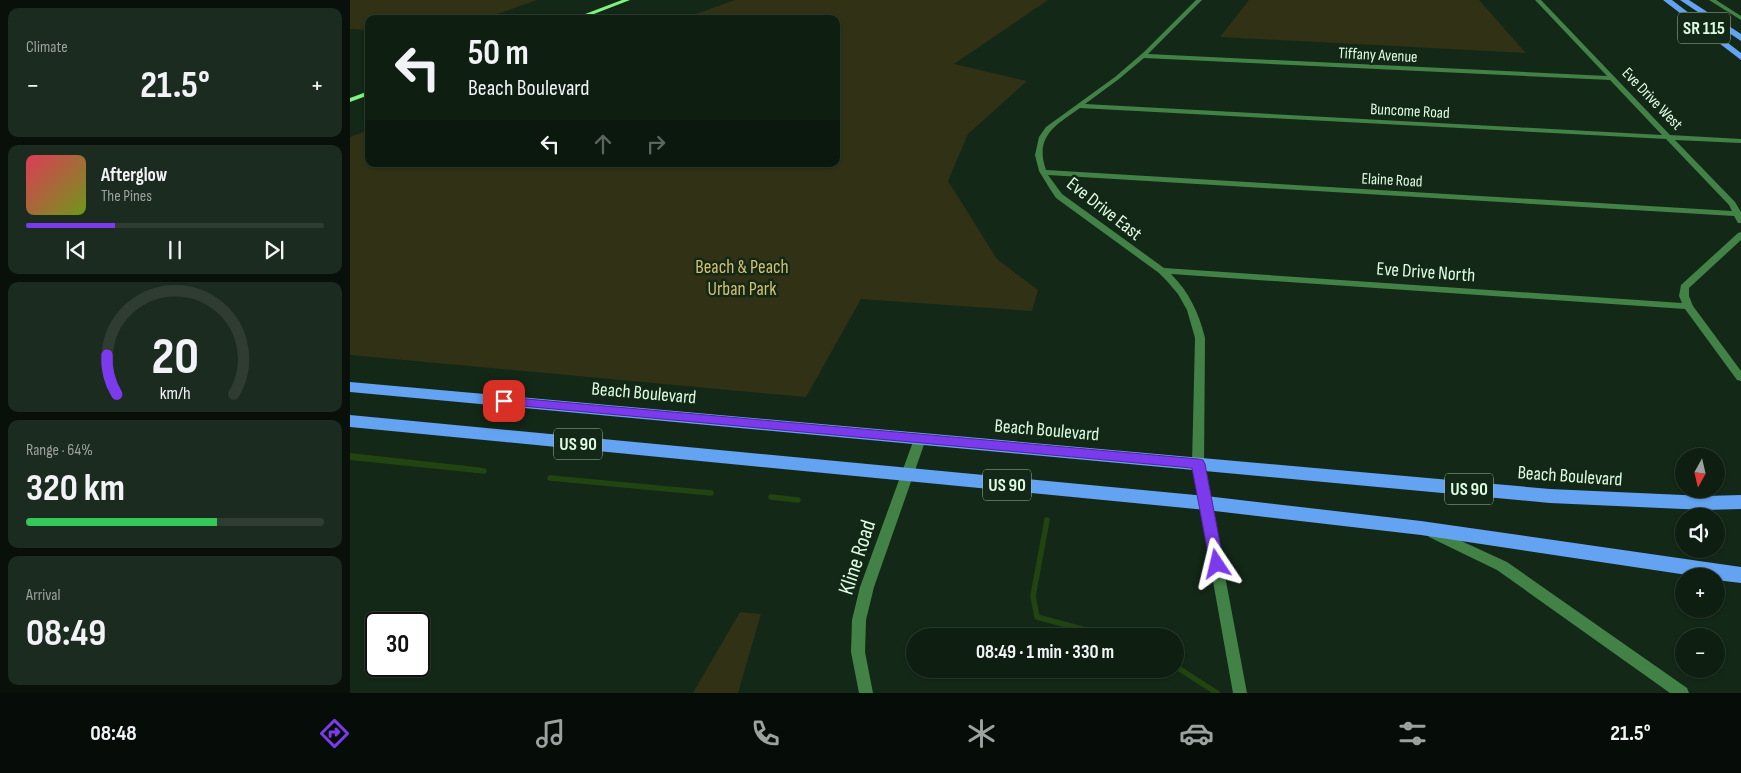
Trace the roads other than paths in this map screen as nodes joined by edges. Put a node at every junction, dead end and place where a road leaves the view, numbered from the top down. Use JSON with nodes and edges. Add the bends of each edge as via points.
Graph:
{"nodes":[{"id":1,"x":627,"y":0,"type":"edge"},
{"id":2,"x":1199,"y":0,"type":"edge"},
{"id":3,"x":1538,"y":0,"type":"edge"},
{"id":4,"x":1667,"y":0,"type":"edge"},
{"id":5,"x":1684,"y":0,"type":"edge"},
{"id":6,"x":1712,"y":0,"type":"edge"},
{"id":7,"x":586,"y":15,"type":"edge"},
{"id":8,"x":1741,"y":18,"type":"edge"},
{"id":9,"x":1741,"y":38,"type":"edge"},
{"id":10,"x":1143,"y":56,"type":"junction"},
{"id":11,"x":1741,"y":57,"type":"edge"},
{"id":12,"x":1613,"y":78,"type":"junction"},
{"id":13,"x":365,"y":94,"type":"edge"},
{"id":14,"x":350,"y":100,"type":"edge"},
{"id":15,"x":1078,"y":106,"type":"junction"},
{"id":16,"x":1669,"y":137,"type":"junction"},
{"id":17,"x":1741,"y":141,"type":"edge"},
{"id":18,"x":1044,"y":172,"type":"junction"},
{"id":19,"x":1739,"y":217,"type":"edge"},
{"id":20,"x":1741,"y":235,"type":"edge"},
{"id":21,"x":1162,"y":271,"type":"junction"},
{"id":22,"x":1688,"y":306,"type":"junction"},
{"id":23,"x":1741,"y":378,"type":"edge"},
{"id":24,"x":350,"y":387,"type":"edge"},
{"id":25,"x":350,"y":422,"type":"edge"},
{"id":26,"x":920,"y":439,"type":"junction"},
{"id":27,"x":1198,"y":464,"type":"junction"},
{"id":28,"x":907,"y":476,"type":"junction"},
{"id":29,"x":1741,"y":502,"type":"edge"},
{"id":30,"x":1206,"y":503,"type":"junction"},
{"id":31,"x":1421,"y":528,"type":"junction"},
{"id":32,"x":1741,"y":575,"type":"edge"},
{"id":33,"x":866,"y":693,"type":"edge"},
{"id":34,"x":1240,"y":693,"type":"edge"},
{"id":35,"x":1682,"y":693,"type":"edge"}],
"edges":[{"from":1,"to":7,"type":"street"},
{"from":2,"to":10,"type":"street","name":"Eve Drive East"},
{"from":3,"to":12,"type":"street","name":"Eve Drive West"},
{"from":4,"to":11,"type":"highway","number":"SR 115"},
{"from":5,"to":9,"type":"highway","number":"SR 115"},
{"from":6,"to":8,"type":"street"},
{"from":10,"to":12,"type":"street","name":"Tiffany Avenue"},
{"from":10,"to":15,"type":"street","name":"Eve Drive East"},
{"from":12,"to":16,"type":"street","name":"Eve Drive West"},
{"from":13,"to":14,"type":"street"},
{"from":15,"to":16,"type":"street","name":"Buncome Road"},
{"from":15,"to":18,"type":"street","name":"Eve Drive East","via":[[1048,128],[1042,137],[1038,153]]},
{"from":16,"to":17,"type":"street","name":"Buncome Road"},
{"from":16,"to":19,"type":"street","name":"Eve Drive West","via":[[1732,204]]},
{"from":18,"to":19,"type":"street","name":"Elaine Road"},
{"from":18,"to":21,"type":"street","name":"Eve Drive East","via":[[1050,185],[1068,204]]},
{"from":20,"to":22,"type":"street","via":[[1684,287]]},
{"from":21,"to":22,"type":"street","name":"Eve Drive North"},
{"from":21,"to":27,"type":"street","name":"Eve Drive East","via":[[1184,294],[1198,323]]},
{"from":22,"to":23,"type":"street"},
{"from":24,"to":26,"type":"highway","name":"Beach Boulevard","number":"US 90"},
{"from":25,"to":28,"type":"highway","number":"US 90"},
{"from":26,"to":27,"type":"highway","name":"Beach Boulevard","number":"US 90"},
{"from":26,"to":28,"type":"street","name":"Kline Road"},
{"from":27,"to":29,"type":"highway","name":"Beach Boulevard","number":"US 90","via":[[1550,496]]},
{"from":27,"to":30,"type":"street","name":"Eve Drive East"},
{"from":28,"to":30,"type":"highway","number":"US 90"},
{"from":28,"to":33,"type":"street","name":"Kline Road","via":[[867,587],[859,620],[858,652]]},
{"from":30,"to":31,"type":"highway","number":"US 90"},
{"from":30,"to":34,"type":"street","name":"Eve Drive East"},
{"from":31,"to":32,"type":"highway","number":"US 90"},
{"from":31,"to":35,"type":"street","via":[[1502,566]]}]}
